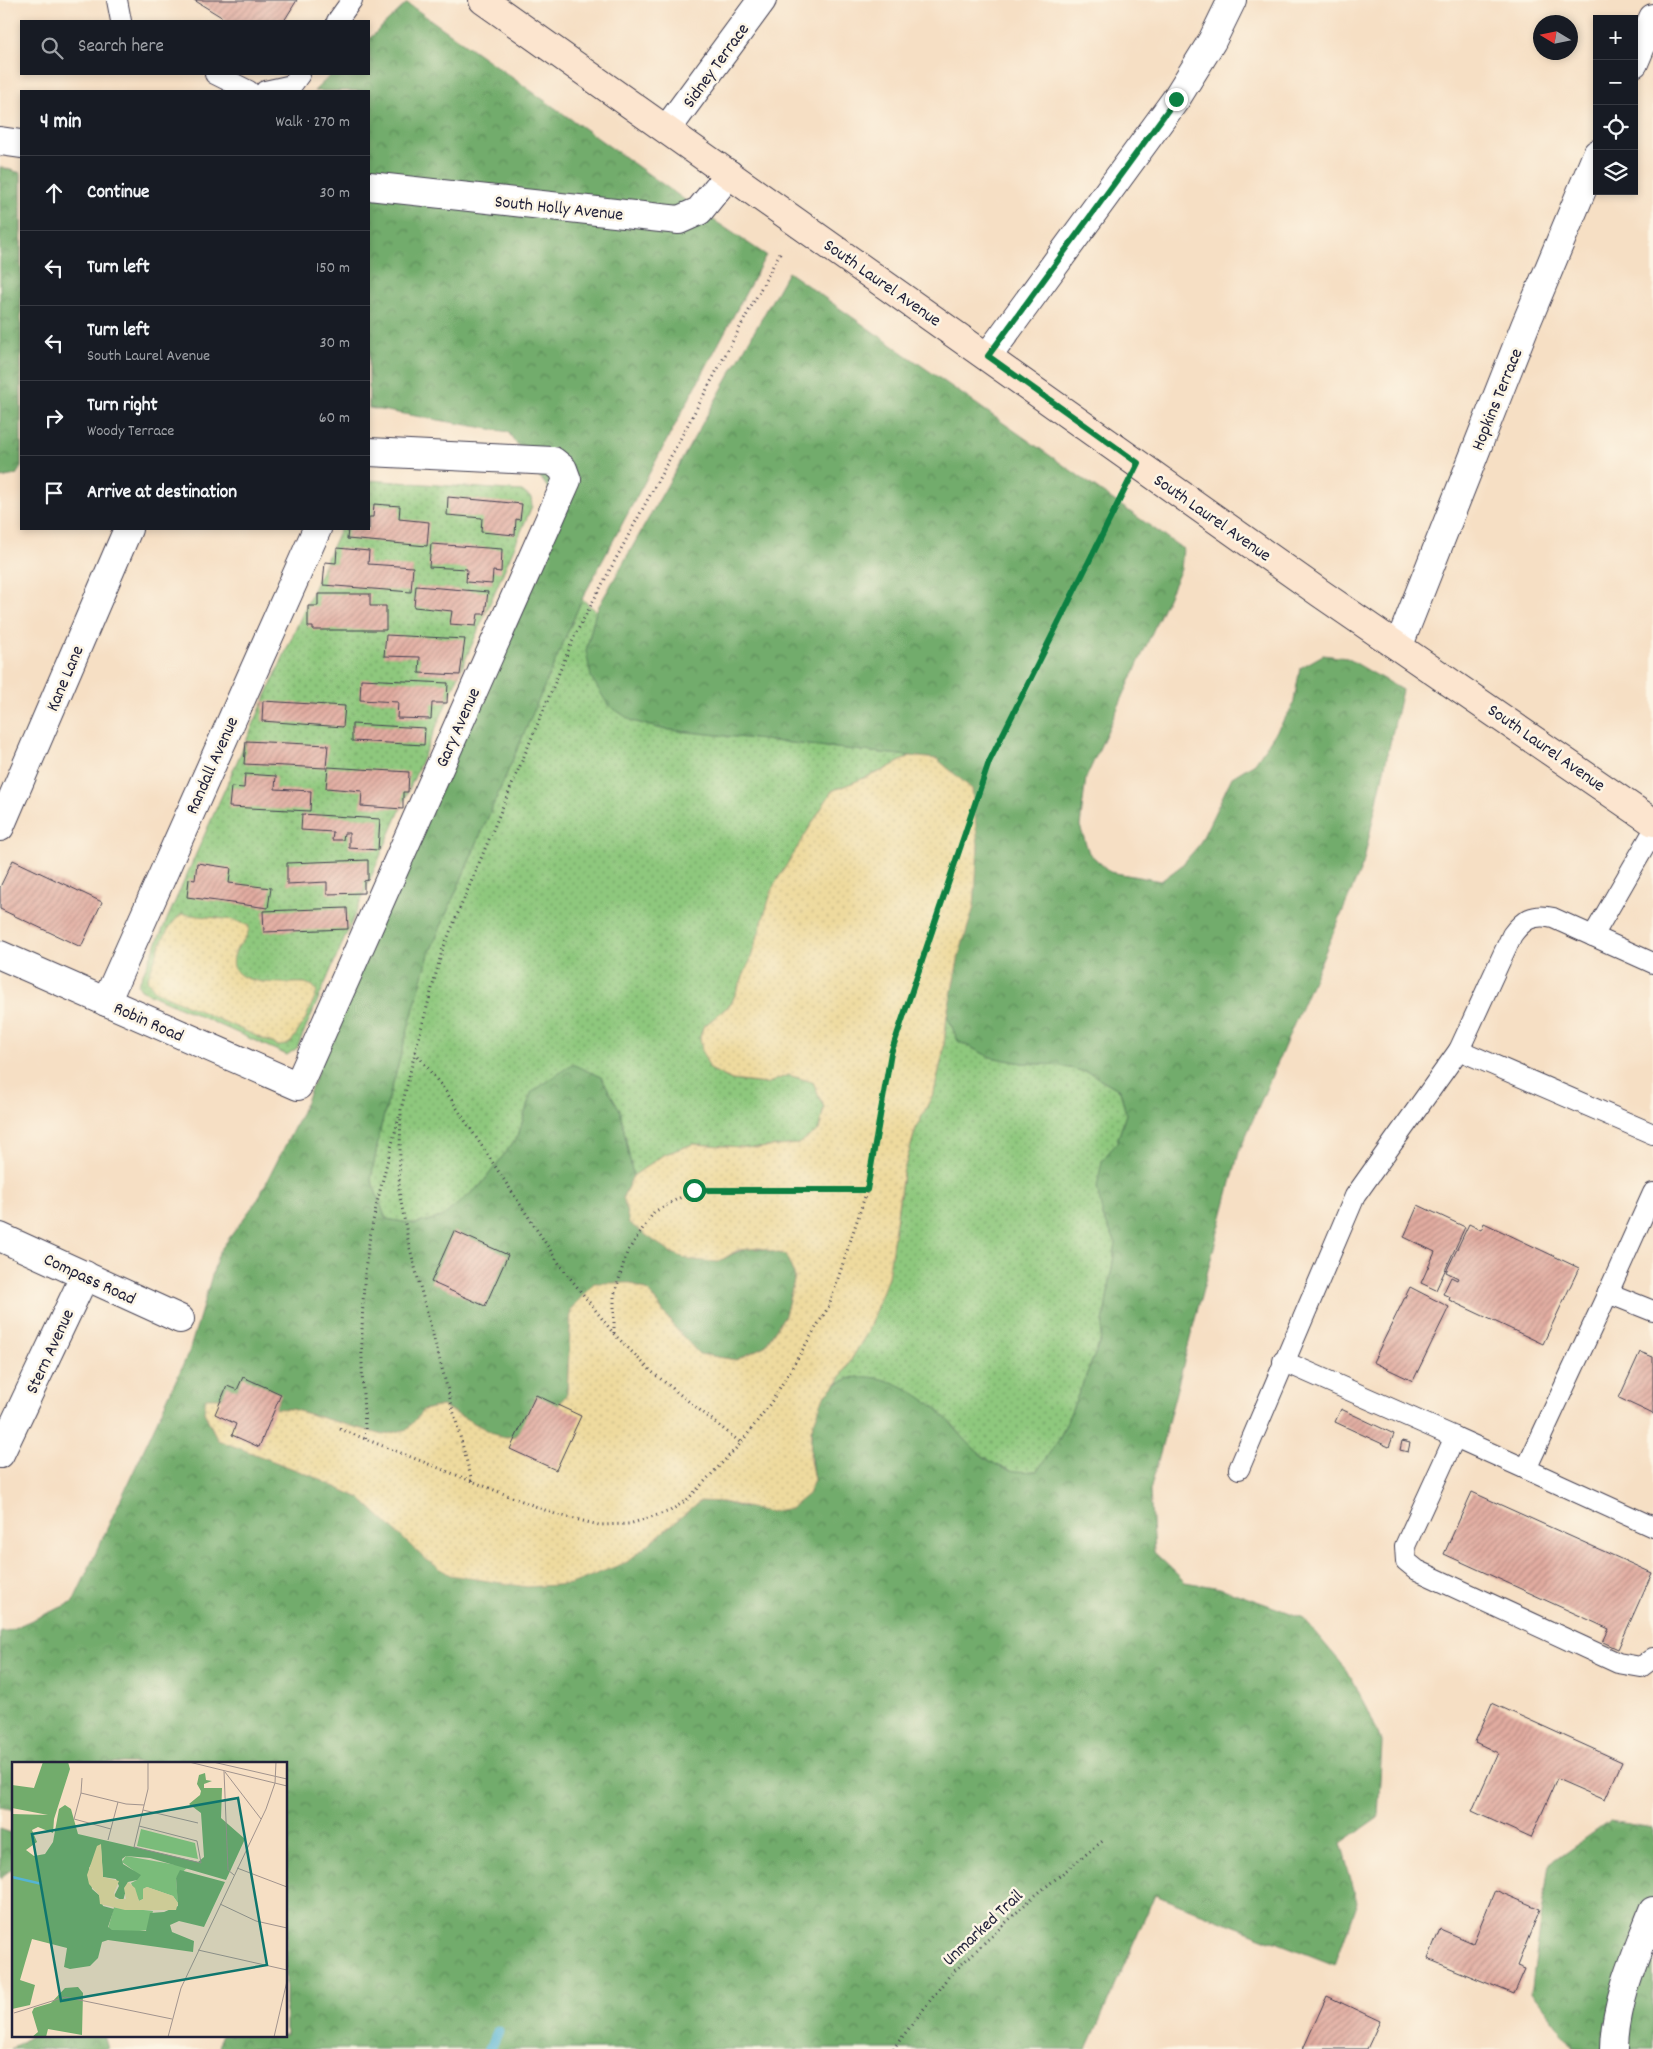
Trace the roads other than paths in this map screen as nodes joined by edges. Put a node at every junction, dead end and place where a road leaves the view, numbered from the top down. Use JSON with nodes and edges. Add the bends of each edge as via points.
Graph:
{"nodes":[{"id":1,"x":117,"y":0,"type":"edge"},
{"id":2,"x":352,"y":0,"type":"edge"},
{"id":3,"x":483,"y":0,"type":"edge"},
{"id":4,"x":762,"y":0,"type":"edge"},
{"id":5,"x":1232,"y":0,"type":"edge"},
{"id":6,"x":1653,"y":18,"type":"edge"},
{"id":7,"x":121,"y":20,"type":"edge"},
{"id":8,"x":338,"y":20,"type":"edge"},
{"id":9,"x":1636,"y":60,"type":"edge"},
{"id":10,"x":217,"y":75,"type":"edge"},
{"id":11,"x":299,"y":75,"type":"edge"},
{"id":12,"x":246,"y":90,"type":"edge"},
{"id":13,"x":270,"y":90,"type":"edge"},
{"id":14,"x":667,"y":129,"type":"junction"},
{"id":15,"x":0,"y":141,"type":"edge"},
{"id":16,"x":20,"y":144,"type":"edge"},
{"id":17,"x":1593,"y":164,"type":"edge"},
{"id":18,"x":729,"y":174,"type":"junction"},
{"id":19,"x":370,"y":186,"type":"edge"},
{"id":20,"x":988,"y":356,"type":"junction"},
{"id":21,"x":370,"y":452,"type":"edge"},
{"id":22,"x":128,"y":530,"type":"edge"},
{"id":23,"x":316,"y":530,"type":"edge"},
{"id":24,"x":1398,"y":645,"type":"junction"},
{"id":25,"x":1653,"y":822,"type":"edge"},
{"id":26,"x":0,"y":827,"type":"edge"},
{"id":27,"x":1653,"y":832,"type":"edge"},
{"id":28,"x":1593,"y":936,"type":"junction"},
{"id":29,"x":0,"y":955,"type":"edge"},
{"id":30,"x":1653,"y":962,"type":"edge"},
{"id":31,"x":106,"y":1002,"type":"junction"},
{"id":32,"x":1459,"y":1050,"type":"junction"},
{"id":33,"x":298,"y":1086,"type":"joint"},
{"id":34,"x":1653,"y":1134,"type":"edge"},
{"id":35,"x":1653,"y":1193,"type":"edge"},
{"id":36,"x":0,"y":1236,"type":"edge"},
{"id":37,"x":85,"y":1275,"type":"junction"},
{"id":38,"x":1608,"y":1293,"type":"junction"},
{"id":39,"x":1653,"y":1311,"type":"edge"},
{"id":40,"x":180,"y":1319,"type":"dead end"},
{"id":41,"x":1283,"y":1361,"type":"junction"},
{"id":42,"x":1454,"y":1437,"type":"junction"},
{"id":43,"x":0,"y":1454,"type":"edge"},
{"id":44,"x":1239,"y":1469,"type":"dead end"},
{"id":45,"x":1526,"y":1469,"type":"junction"},
{"id":46,"x":1653,"y":1527,"type":"edge"},
{"id":47,"x":1653,"y":1658,"type":"edge"},
{"id":48,"x":1653,"y":1911,"type":"edge"},
{"id":49,"x":1614,"y":2049,"type":"edge"}],
"edges":[{"from":1,"to":7,"type":"lane"},
{"from":2,"to":8,"type":"lane"},
{"from":3,"to":14,"type":"street","name":"South Laurel Avenue"},
{"from":4,"to":14,"type":"street","name":"Sidney Terrace"},
{"from":5,"to":20,"type":"street","via":[[1212,41],[1176,99]]},
{"from":6,"to":9,"type":"street"},
{"from":10,"to":12,"type":"lane"},
{"from":11,"to":13,"type":"lane","via":[[292,85]]},
{"from":14,"to":18,"type":"street","name":"South Laurel Avenue"},
{"from":15,"to":16,"type":"street"},
{"from":17,"to":24,"type":"street","name":"Hopkins Terrace"},
{"from":18,"to":19,"type":"street","name":"South Holly Avenue","via":[[699,211],[679,220]]},
{"from":18,"to":20,"type":"street","name":"South Laurel Avenue"},
{"from":20,"to":24,"type":"street","name":"South Laurel Avenue"},
{"from":21,"to":33,"type":"street","name":"Gary Avenue","via":[[553,461],[563,469],[567,480]]},
{"from":22,"to":26,"type":"street","name":"Kane Lane"},
{"from":23,"to":31,"type":"street","name":"Randall Avenue"},
{"from":24,"to":25,"type":"street","name":"South Laurel Avenue"},
{"from":27,"to":28,"type":"lane"},
{"from":28,"to":30,"type":"lane"},
{"from":28,"to":32,"type":"lane","via":[[1543,916],[1530,917],[1520,924]]},
{"from":29,"to":31,"type":"street","name":"Robin Road"},
{"from":31,"to":33,"type":"street","name":"Robin Road"},
{"from":32,"to":34,"type":"lane"},
{"from":32,"to":41,"type":"lane","via":[[1355,1196]]},
{"from":35,"to":38,"type":"lane"},
{"from":36,"to":37,"type":"street","name":"Compass Road"},
{"from":37,"to":40,"type":"street","name":"Compass Road"},
{"from":37,"to":43,"type":"street","name":"Stern Avenue"},
{"from":38,"to":39,"type":"lane"},
{"from":38,"to":45,"type":"lane"},
{"from":41,"to":42,"type":"lane"},
{"from":41,"to":44,"type":"lane"},
{"from":42,"to":45,"type":"lane"},
{"from":42,"to":47,"type":"lane","via":[[1405,1546],[1406,1561],[1410,1566],[1618,1663],[1641,1667]]},
{"from":45,"to":46,"type":"lane"},
{"from":48,"to":49,"type":"street","via":[[1630,1969]]}]}
